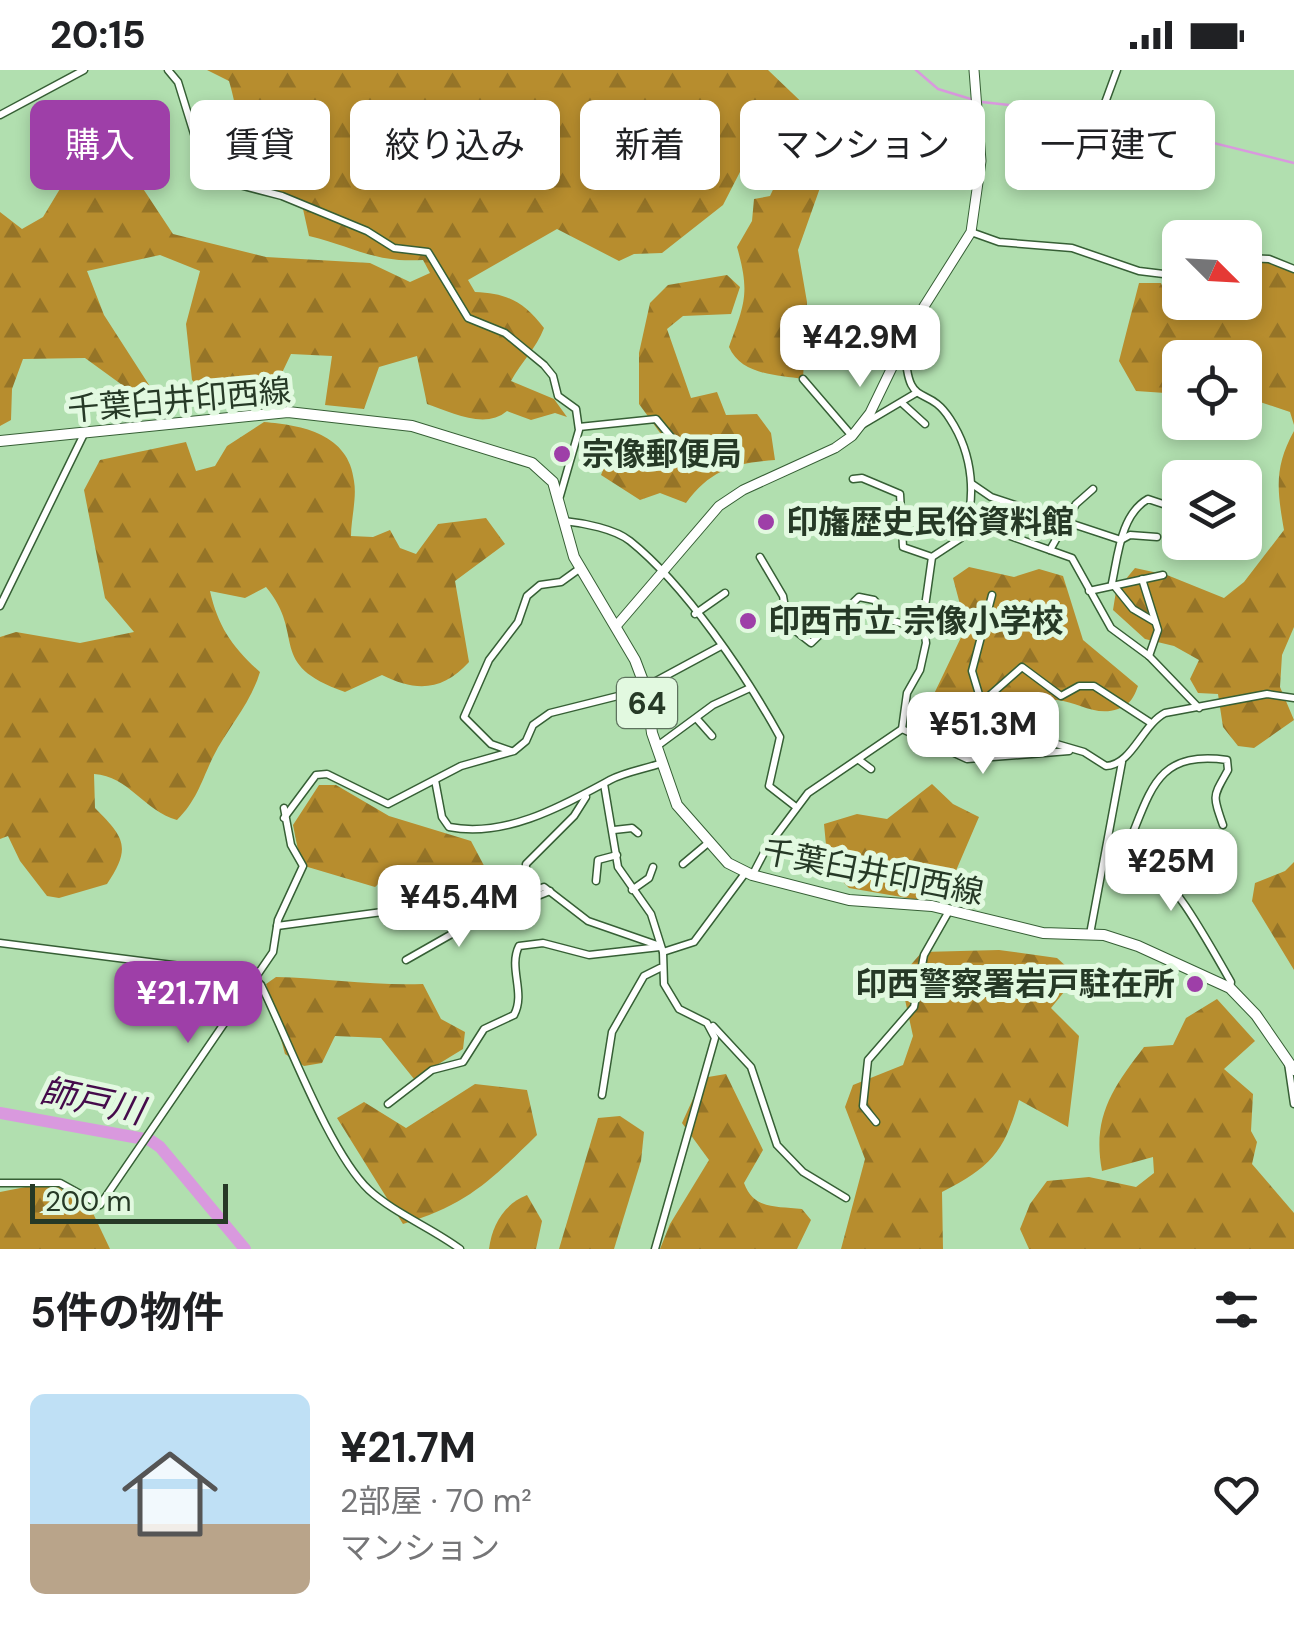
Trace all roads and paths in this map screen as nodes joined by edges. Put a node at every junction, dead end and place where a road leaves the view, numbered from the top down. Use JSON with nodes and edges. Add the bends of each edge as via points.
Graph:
{"nodes":[{"id":1,"x":84,"y":70,"type":"edge"},
{"id":2,"x":168,"y":70,"type":"edge"},
{"id":3,"x":974,"y":70,"type":"edge"},
{"id":4,"x":1117,"y":70,"type":"edge"},
{"id":5,"x":1106,"y":100,"type":"edge"},
{"id":6,"x":0,"y":115,"type":"edge"},
{"id":7,"x":971,"y":232,"type":"junction"},
{"id":8,"x":1262,"y":259,"type":"edge"},
{"id":9,"x":1294,"y":270,"type":"edge"},
{"id":10,"x":1162,"y":274,"type":"edge"},
{"id":11,"x":905,"y":338,"type":"junction"},
{"id":12,"x":803,"y":379,"type":"dead end"},
{"id":13,"x":916,"y":393,"type":"junction"},
{"id":14,"x":903,"y":404,"type":"junction"},
{"id":15,"x":924,"y":424,"type":"dead end"},
{"id":16,"x":862,"y":425,"type":"junction"},
{"id":17,"x":579,"y":427,"type":"junction"},
{"id":18,"x":84,"y":433,"type":"junction"},
{"id":19,"x":852,"y":436,"type":"junction"},
{"id":20,"x":0,"y":441,"type":"edge"},
{"id":21,"x":693,"y":450,"type":"dead end"},
{"id":22,"x":854,"y":479,"type":"dead end"},
{"id":23,"x":972,"y":484,"type":"junction"},
{"id":24,"x":1093,"y":488,"type":"dead end"},
{"id":25,"x":560,"y":497,"type":"junction"},
{"id":26,"x":1162,"y":505,"type":"edge"},
{"id":27,"x":564,"y":521,"type":"junction"},
{"id":28,"x":1068,"y":521,"type":"junction"},
{"id":29,"x":965,"y":526,"type":"junction"},
{"id":30,"x":1157,"y":537,"type":"dead end"},
{"id":31,"x":1121,"y":540,"type":"junction"},
{"id":32,"x":1050,"y":550,"type":"junction"},
{"id":33,"x":760,"y":557,"type":"dead end"},
{"id":34,"x":932,"y":557,"type":"junction"},
{"id":35,"x":579,"y":569,"type":"junction"},
{"id":36,"x":663,"y":574,"type":"junction"},
{"id":37,"x":1163,"y":575,"type":"dead end"},
{"id":38,"x":1142,"y":579,"type":"junction"},
{"id":39,"x":1112,"y":583,"type":"junction"},
{"id":40,"x":1089,"y":590,"type":"junction"},
{"id":41,"x":725,"y":593,"type":"dead end"},
{"id":42,"x":992,"y":595,"type":"dead end"},
{"id":43,"x":0,"y":606,"type":"edge"},
{"id":44,"x":695,"y":614,"type":"junction"},
{"id":45,"x":1155,"y":622,"type":"junction"},
{"id":46,"x":617,"y":625,"type":"junction"},
{"id":47,"x":924,"y":629,"type":"junction"},
{"id":48,"x":720,"y":646,"type":"junction"},
{"id":49,"x":1149,"y":656,"type":"junction"},
{"id":50,"x":645,"y":688,"type":"junction"},
{"id":51,"x":750,"y":688,"type":"junction"},
{"id":52,"x":1294,"y":698,"type":"edge"},
{"id":53,"x":981,"y":702,"type":"junction"},
{"id":54,"x":1199,"y":709,"type":"junction"},
{"id":55,"x":697,"y":718,"type":"junction"},
{"id":56,"x":1151,"y":723,"type":"junction"},
{"id":57,"x":902,"y":729,"type":"junction"},
{"id":58,"x":712,"y":736,"type":"dead end"},
{"id":59,"x":656,"y":747,"type":"junction"},
{"id":60,"x":941,"y":748,"type":"junction"},
{"id":61,"x":1077,"y":750,"type":"junction"},
{"id":62,"x":514,"y":751,"type":"junction"},
{"id":63,"x":859,"y":760,"type":"junction"},
{"id":64,"x":1122,"y":762,"type":"junction"},
{"id":65,"x":662,"y":763,"type":"junction"},
{"id":66,"x":871,"y":769,"type":"dead end"},
{"id":67,"x":436,"y":780,"type":"junction"},
{"id":68,"x":604,"y":784,"type":"junction"},
{"id":69,"x":586,"y":796,"type":"junction"},
{"id":70,"x":796,"y":807,"type":"junction"},
{"id":71,"x":284,"y":808,"type":"dead end"},
{"id":72,"x":284,"y":818,"type":"junction"},
{"id":73,"x":1222,"y":825,"type":"dead end"},
{"id":74,"x":614,"y":830,"type":"junction"},
{"id":75,"x":638,"y":833,"type":"dead end"},
{"id":76,"x":1111,"y":838,"type":"junction"},
{"id":77,"x":1130,"y":840,"type":"junction"},
{"id":78,"x":708,"y":843,"type":"junction"},
{"id":79,"x":616,"y":855,"type":"junction"},
{"id":80,"x":682,"y":864,"type":"dead end"},
{"id":81,"x":652,"y":867,"type":"dead end"},
{"id":82,"x":749,"y":874,"type":"junction"},
{"id":83,"x":596,"y":880,"type":"dead end"},
{"id":84,"x":632,"y":890,"type":"junction"},
{"id":85,"x":551,"y":891,"type":"junction"},
{"id":86,"x":525,"y":892,"type":"junction"},
{"id":87,"x":526,"y":902,"type":"dead end"},
{"id":88,"x":480,"y":906,"type":"junction"},
{"id":89,"x":950,"y":910,"type":"junction"},
{"id":90,"x":277,"y":926,"type":"junction"},
{"id":91,"x":1090,"y":934,"type":"junction"},
{"id":92,"x":0,"y":942,"type":"edge"},
{"id":93,"x":662,"y":949,"type":"junction"},
{"id":94,"x":406,"y":960,"type":"dead end"},
{"id":95,"x":660,"y":968,"type":"junction"},
{"id":96,"x":256,"y":980,"type":"junction"},
{"id":97,"x":1230,"y":988,"type":"junction"},
{"id":98,"x":707,"y":1024,"type":"junction"},
{"id":99,"x":1291,"y":1066,"type":"edge"},
{"id":100,"x":602,"y":1095,"type":"dead end"},
{"id":101,"x":388,"y":1104,"type":"dead end"},
{"id":102,"x":1294,"y":1104,"type":"edge"},
{"id":103,"x":876,"y":1122,"type":"dead end"},
{"id":104,"x":0,"y":1183,"type":"edge"},
{"id":105,"x":846,"y":1198,"type":"dead end"},
{"id":106,"x":460,"y":1249,"type":"edge"},
{"id":107,"x":655,"y":1249,"type":"edge"}],
"edges":[{"from":1,"to":6,"type":"street"},
{"from":2,"to":17,"type":"street","via":[[195,137],[228,182],[282,196],[394,248],[428,252],[468,318],[505,333],[550,371],[558,396],[576,409]]},
{"from":3,"to":7,"type":"main road","via":[[981,161]]},
{"from":4,"to":5,"type":"street"},
{"from":7,"to":10,"type":"street","via":[[999,242],[1072,248]]},
{"from":7,"to":11,"type":"main road"},
{"from":8,"to":9,"type":"street"},
{"from":11,"to":13,"type":"street","via":[[906,374]]},
{"from":11,"to":16,"type":"main road"},
{"from":12,"to":19,"type":"street"},
{"from":13,"to":14,"type":"street"},
{"from":13,"to":23,"type":"street","via":[[949,417]]},
{"from":14,"to":15,"type":"street"},
{"from":14,"to":16,"type":"street"},
{"from":16,"to":19,"type":"main road"},
{"from":17,"to":21,"type":"street","via":[[656,420],[681,449]]},
{"from":17,"to":25,"type":"street"},
{"from":18,"to":20,"type":"main road","name":"千葉臼井印西線"},
{"from":18,"to":25,"type":"main road","name":"千葉臼井印西線","via":[[288,412],[350,417],[412,426],[518,457],[546,472]]},
{"from":18,"to":43,"type":"street"},
{"from":19,"to":36,"type":"main road","via":[[730,498]]},
{"from":22,"to":34,"type":"street","via":[[900,494],[900,542],[907,551]]},
{"from":23,"to":28,"type":"street","via":[[991,497]]},
{"from":23,"to":29,"type":"street"},
{"from":24,"to":28,"type":"street"},
{"from":25,"to":27,"type":"main road","name":"千葉臼井印西線","number":"64"},
{"from":26,"to":31,"type":"street","via":[[1142,501]]},
{"from":27,"to":35,"type":"main road","name":"千葉臼井印西線","number":"64"},
{"from":27,"to":36,"type":"street","via":[[628,539]]},
{"from":28,"to":31,"type":"street"},
{"from":28,"to":32,"type":"street"},
{"from":29,"to":32,"type":"street"},
{"from":29,"to":34,"type":"street","via":[[961,538]]},
{"from":30,"to":31,"type":"street"},
{"from":31,"to":39,"type":"street"},
{"from":32,"to":40,"type":"street","via":[[1078,564]]},
{"from":33,"to":47,"type":"street","via":[[783,596],[788,625],[811,643],[864,596],[894,621]]},
{"from":34,"to":47,"type":"street"},
{"from":35,"to":46,"type":"main road","name":"千葉臼井印西線","number":"64"},
{"from":35,"to":62,"type":"street","via":[[527,596],[464,717],[492,744]]},
{"from":36,"to":44,"type":"street"},
{"from":36,"to":46,"type":"main road"},
{"from":37,"to":38,"type":"street"},
{"from":38,"to":39,"type":"street"},
{"from":38,"to":45,"type":"street"},
{"from":39,"to":40,"type":"street"},
{"from":39,"to":45,"type":"street","via":[[1133,609]]},
{"from":40,"to":49,"type":"street","via":[[1111,628]]},
{"from":41,"to":44,"type":"street"},
{"from":42,"to":53,"type":"street","via":[[972,670]]},
{"from":44,"to":48,"type":"street"},
{"from":45,"to":49,"type":"street","via":[[1158,637]]},
{"from":46,"to":50,"type":"main road","name":"千葉臼井印西線","number":"64"},
{"from":47,"to":57,"type":"street"},
{"from":48,"to":50,"type":"street"},
{"from":48,"to":51,"type":"street"},
{"from":49,"to":54,"type":"street"},
{"from":50,"to":59,"type":"main road","name":"千葉臼井印西線","number":"64"},
{"from":50,"to":62,"type":"street","via":[[550,713]]},
{"from":51,"to":55,"type":"street"},
{"from":51,"to":70,"type":"street","via":[[780,737],[769,786]]},
{"from":52,"to":54,"type":"street","via":[[1267,694]]},
{"from":53,"to":56,"type":"street","via":[[1024,667],[1057,694],[1094,686]]},
{"from":53,"to":60,"type":"street"},
{"from":53,"to":61,"type":"street","via":[[1035,741]]},
{"from":54,"to":56,"type":"street","via":[[1165,713]]},
{"from":55,"to":58,"type":"street"},
{"from":55,"to":59,"type":"street"},
{"from":56,"to":64,"type":"street"},
{"from":57,"to":60,"type":"street"},
{"from":57,"to":63,"type":"street"},
{"from":59,"to":65,"type":"main road","name":"千葉臼井印西線","number":"64"},
{"from":60,"to":61,"type":"street","via":[[984,759]]},
{"from":61,"to":64,"type":"street","via":[[1106,766]]},
{"from":62,"to":67,"type":"street"},
{"from":63,"to":66,"type":"street"},
{"from":63,"to":70,"type":"street","via":[[822,781]]},
{"from":64,"to":76,"type":"street"},
{"from":65,"to":68,"type":"street"},
{"from":65,"to":78,"type":"main road","name":"千葉臼井印西線","number":"64","via":[[676,805]]},
{"from":67,"to":69,"type":"street","via":[[444,823],[456,828],[512,823]]},
{"from":67,"to":72,"type":"street","via":[[388,804],[321,774]]},
{"from":68,"to":69,"type":"street"},
{"from":68,"to":74,"type":"street"},
{"from":69,"to":86,"type":"street","via":[[526,864]]},
{"from":70,"to":82,"type":"street"},
{"from":71,"to":72,"type":"street"},
{"from":72,"to":90,"type":"street","via":[[303,866]]},
{"from":73,"to":77,"type":"street","via":[[1214,797],[1227,760],[1184,758],[1162,772]]},
{"from":74,"to":75,"type":"street"},
{"from":74,"to":79,"type":"street"},
{"from":76,"to":77,"type":"street"},
{"from":76,"to":91,"type":"street"},
{"from":77,"to":97,"type":"street","via":[[1189,908]]},
{"from":78,"to":80,"type":"street"},
{"from":78,"to":82,"type":"main road","name":"千葉臼井印西線","number":"64"},
{"from":79,"to":83,"type":"street","via":[[598,860]]},
{"from":79,"to":84,"type":"street"},
{"from":81,"to":84,"type":"street"},
{"from":82,"to":89,"type":"main road","name":"千葉臼井印西線","number":"64","via":[[849,900]]},
{"from":82,"to":93,"type":"street","via":[[694,942]]},
{"from":84,"to":93,"type":"street","via":[[650,914]]},
{"from":85,"to":86,"type":"street"},
{"from":85,"to":87,"type":"street"},
{"from":85,"to":93,"type":"street","via":[[588,922]]},
{"from":86,"to":88,"type":"street"},
{"from":88,"to":90,"type":"street","via":[[465,901]]},
{"from":88,"to":94,"type":"street","via":[[450,935]]},
{"from":89,"to":91,"type":"main road","name":"千葉臼井印西線","number":"64","via":[[1043,934]]},
{"from":89,"to":103,"type":"street","via":[[924,956],[914,1006],[876,1046],[863,1071],[863,1106]]},
{"from":90,"to":96,"type":"street","via":[[273,952]]},
{"from":91,"to":97,"type":"main road","name":"千葉臼井印西線","number":"64","via":[[1138,946]]},
{"from":92,"to":96,"type":"street","via":[[229,970]]},
{"from":93,"to":95,"type":"street"},
{"from":93,"to":101,"type":"street","via":[[589,955],[523,944],[515,955],[520,997],[514,1016],[484,1028],[462,1062],[432,1070]]},
{"from":95,"to":98,"type":"street","via":[[679,1009]]},
{"from":95,"to":100,"type":"street","via":[[644,976],[612,1032]]},
{"from":96,"to":104,"type":"street","via":[[100,1205],[60,1183]]},
{"from":96,"to":106,"type":"street","via":[[359,1179]]},
{"from":97,"to":99,"type":"main road","name":"千葉臼井印西線","number":"64"},
{"from":98,"to":105,"type":"street","via":[[751,1067],[777,1145],[803,1172]]},
{"from":98,"to":107,"type":"street","via":[[714,1046]]},
{"from":99,"to":102,"type":"street"}]}
